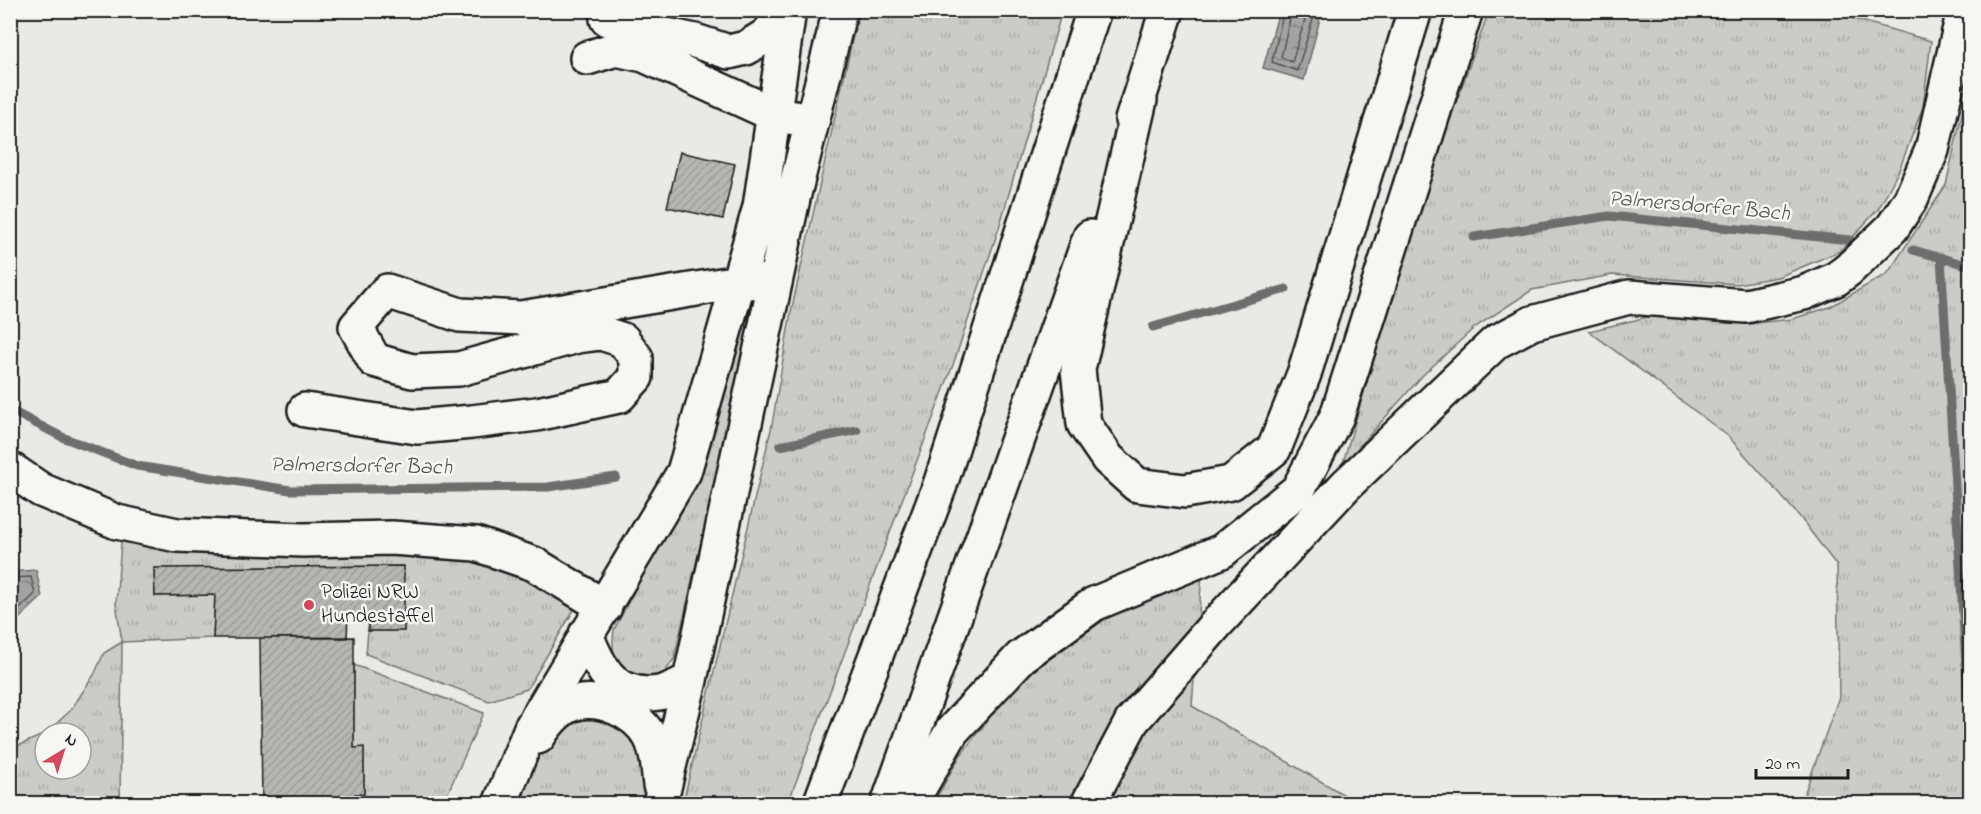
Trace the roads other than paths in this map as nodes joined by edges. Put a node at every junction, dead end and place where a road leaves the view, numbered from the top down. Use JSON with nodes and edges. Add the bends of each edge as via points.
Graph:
{"nodes":[{"id":1,"x":788,"y":10,"type":"edge"},
{"id":2,"x":840,"y":10,"type":"edge"},
{"id":3,"x":1094,"y":10,"type":"edge"},
{"id":4,"x":1167,"y":10,"type":"edge"},
{"id":5,"x":1415,"y":10,"type":"edge"},
{"id":6,"x":1964,"y":10,"type":"edge"},
{"id":7,"x":1467,"y":16,"type":"edge"},
{"id":8,"x":607,"y":19,"type":"dead end"},
{"id":9,"x":587,"y":58,"type":"dead end"},
{"id":10,"x":1140,"y":100,"type":"junction"},
{"id":11,"x":775,"y":115,"type":"junction"},
{"id":12,"x":814,"y":121,"type":"junction"},
{"id":13,"x":775,"y":280,"type":"junction"},
{"id":14,"x":739,"y":282,"type":"junction"},
{"id":15,"x":305,"y":410,"type":"dead end"},
{"id":16,"x":10,"y":469,"type":"edge"},
{"id":17,"x":605,"y":607,"type":"junction"},
{"id":18,"x":586,"y":634,"type":"junction"},
{"id":19,"x":690,"y":680,"type":"junction"},
{"id":20,"x":504,"y":794,"type":"edge"},
{"id":21,"x":660,"y":801,"type":"edge"},
{"id":22,"x":820,"y":804,"type":"edge"},
{"id":23,"x":888,"y":804,"type":"edge"},
{"id":24,"x":910,"y":804,"type":"edge"},
{"id":25,"x":1088,"y":804,"type":"edge"}],
"edges":[{"from":1,"to":8,"type":"main road","via":[[767,35],[746,48],[729,52]]},
{"from":1,"to":11,"type":"main road"},
{"from":2,"to":12,"type":"main road"},
{"from":3,"to":22,"type":"main road","via":[[940,485]]},
{"from":4,"to":10,"type":"main road"},
{"from":5,"to":10,"type":"main road","via":[[1304,374],[1274,449],[1231,483],[1185,491],[1137,485],[1108,459],[1084,424],[1078,369]]},
{"from":6,"to":25,"type":"main road","via":[[1932,150],[1911,199],[1892,228],[1848,270],[1804,293],[1746,306],[1629,297],[1532,323],[1496,342],[1346,485],[1217,623],[1132,721]]},
{"from":7,"to":24,"type":"main road","via":[[1337,416],[1298,490],[1222,551],[1094,604],[1021,657],[952,731]]},
{"from":9,"to":11,"type":"main road","via":[[616,49],[644,55]]},
{"from":10,"to":23,"type":"main road"},
{"from":11,"to":12,"type":"main road"},
{"from":11,"to":14,"type":"main road","via":[[760,207]]},
{"from":12,"to":13,"type":"main road"},
{"from":13,"to":14,"type":"main road"},
{"from":13,"to":19,"type":"main road"},
{"from":14,"to":15,"type":"main road","via":[[521,318],[460,315],[387,291],[356,327],[374,360],[412,371],[459,369],[577,336],[602,333],[623,340],[636,358],[636,377],[619,396],[537,414],[472,422],[417,427]]},
{"from":14,"to":17,"type":"main road","via":[[684,472]]},
{"from":16,"to":17,"type":"main road","via":[[41,490],[117,522],[177,535],[303,540],[392,538],[476,544],[534,564]]},
{"from":17,"to":18,"type":"main road"},
{"from":18,"to":19,"type":"main road","via":[[607,677],[633,693],[660,693]]},
{"from":18,"to":20,"type":"main road","via":[[531,728]]},
{"from":19,"to":21,"type":"main road"},
{"from":20,"to":21,"type":"main road","via":[[540,733],[556,714],[575,703],[600,702],[627,712],[650,735],[657,758]]}]}
